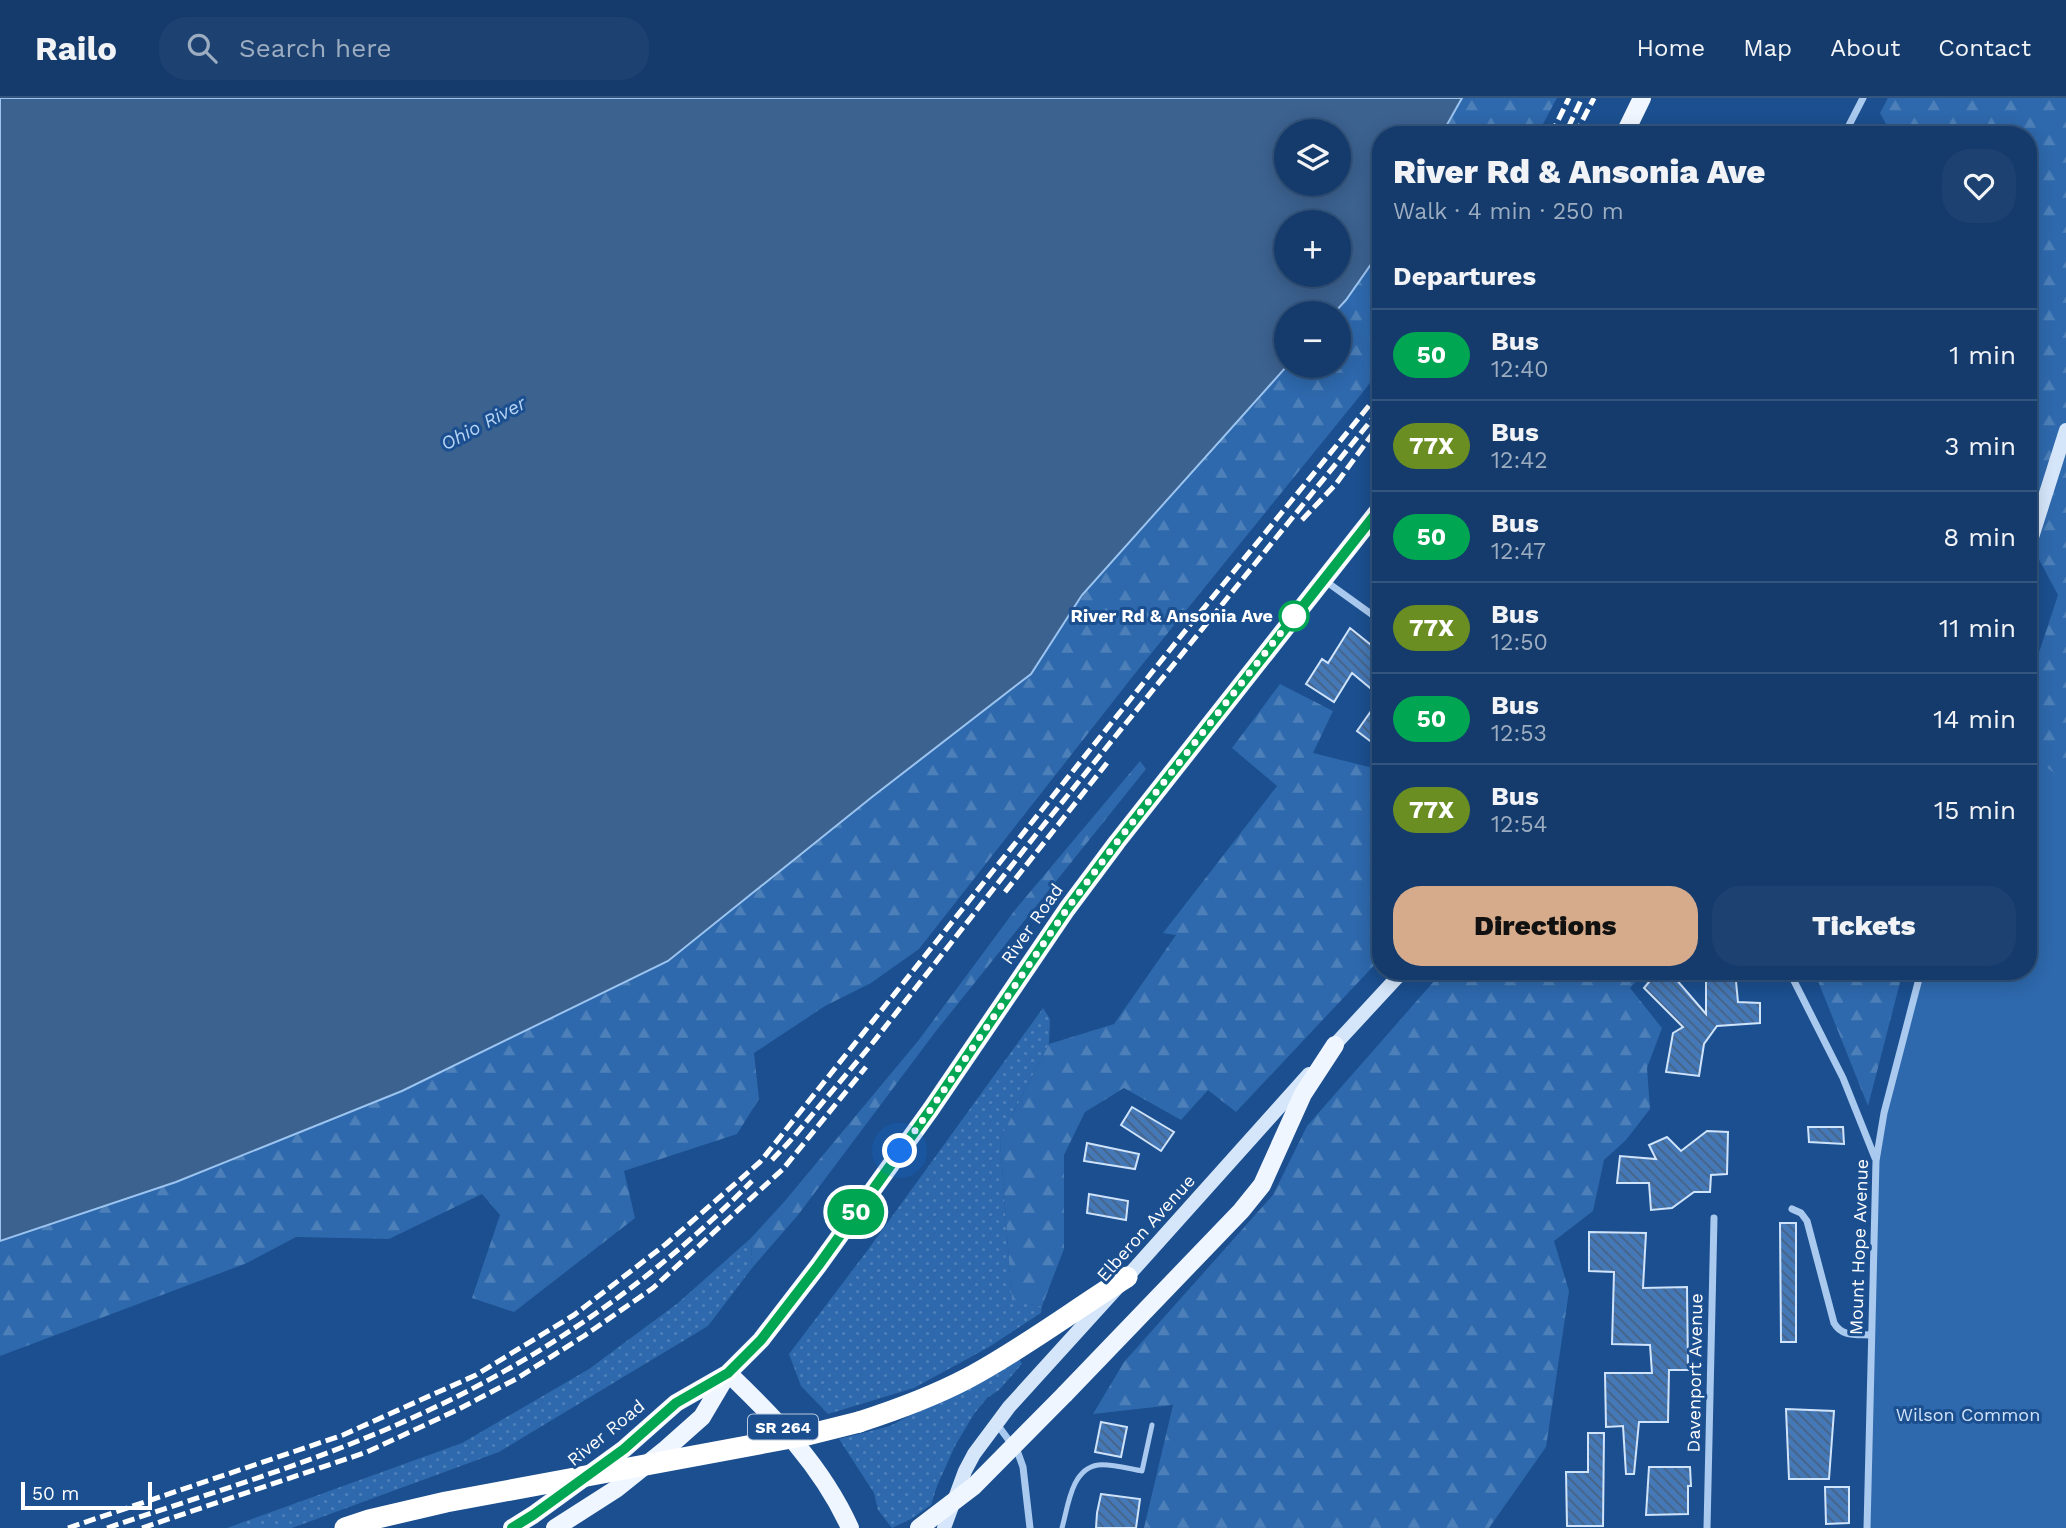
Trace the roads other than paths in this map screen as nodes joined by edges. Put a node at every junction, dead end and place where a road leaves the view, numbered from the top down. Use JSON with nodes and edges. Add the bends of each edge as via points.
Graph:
{"nodes":[{"id":1,"x":1642,"y":98,"type":"edge"},
{"id":2,"x":1863,"y":98,"type":"edge"},
{"id":3,"x":1628,"y":126,"type":"edge"},
{"id":4,"x":1849,"y":126,"type":"edge"},
{"id":5,"x":2066,"y":430,"type":"edge"},
{"id":6,"x":1372,"y":518,"type":"edge"},
{"id":7,"x":2037,"y":522,"type":"edge"},
{"id":8,"x":1324,"y":579,"type":"junction"},
{"id":9,"x":1372,"y":614,"type":"edge"},
{"id":10,"x":1395,"y":980,"type":"edge"},
{"id":11,"x":1794,"y":980,"type":"edge"},
{"id":12,"x":1918,"y":980,"type":"edge"},
{"id":13,"x":1335,"y":1045,"type":"junction"},
{"id":14,"x":1876,"y":1161,"type":"junction"},
{"id":15,"x":1791,"y":1209,"type":"dead end"},
{"id":16,"x":1714,"y":1218,"type":"dead end"},
{"id":17,"x":1127,"y":1277,"type":"junction"},
{"id":18,"x":1871,"y":1335,"type":"junction"},
{"id":19,"x":728,"y":1373,"type":"junction"},
{"id":20,"x":997,"y":1424,"type":"junction"},
{"id":21,"x":1152,"y":1425,"type":"dead end"},
{"id":22,"x":345,"y":1528,"type":"edge"},
{"id":23,"x":512,"y":1528,"type":"edge"},
{"id":24,"x":555,"y":1528,"type":"edge"},
{"id":25,"x":850,"y":1528,"type":"edge"},
{"id":26,"x":919,"y":1528,"type":"edge"},
{"id":27,"x":944,"y":1528,"type":"edge"},
{"id":28,"x":1030,"y":1528,"type":"edge"},
{"id":29,"x":1062,"y":1528,"type":"edge"},
{"id":30,"x":1707,"y":1528,"type":"edge"},
{"id":31,"x":1867,"y":1528,"type":"edge"}],
"edges":[{"from":1,"to":3,"type":"main road"},
{"from":2,"to":4,"type":"street"},
{"from":5,"to":7,"type":"street"},
{"from":6,"to":8,"type":"main road","name":"River Road"},
{"from":8,"to":9,"type":"street"},
{"from":8,"to":19,"type":"main road","name":"River Road","via":[[1067,909],[818,1266],[761,1340]]},
{"from":10,"to":13,"type":"street","name":"Elberon Avenue"},
{"from":11,"to":14,"type":"street","via":[[1843,1078]]},
{"from":12,"to":14,"type":"street","name":"Mount Hope Avenue"},
{"from":13,"to":17,"type":"street","name":"Elberon Avenue"},
{"from":13,"to":26,"type":"main road","bridge":true,"via":[[1303,1094],[1262,1185],[1241,1211],[974,1486]]},
{"from":14,"to":18,"type":"street","name":"Mount Hope Avenue"},
{"from":15,"to":18,"type":"street","via":[[1807,1221],[1838,1330]]},
{"from":16,"to":30,"type":"street","name":"Davenport Avenue"},
{"from":17,"to":20,"type":"street","name":"Elberon Avenue"},
{"from":17,"to":22,"type":"highway","bridge":true,"via":[[966,1379],[859,1422],[446,1502]]},
{"from":18,"to":31,"type":"street","name":"Mount Hope Avenue"},
{"from":19,"to":23,"type":"main road","name":"River Road","via":[[676,1403],[624,1449]]},
{"from":19,"to":24,"type":"main road","name":"River Road","via":[[702,1417],[617,1489]]},
{"from":19,"to":25,"type":"main road","number":"SR 264","via":[[784,1428],[829,1488]]},
{"from":20,"to":27,"type":"street","name":"Elberon Avenue","via":[[965,1471]]},
{"from":20,"to":28,"type":"street","via":[[1023,1467]]},
{"from":21,"to":29,"type":"lane","via":[[1142,1471],[1099,1464],[1083,1472],[1073,1487]]}]}
